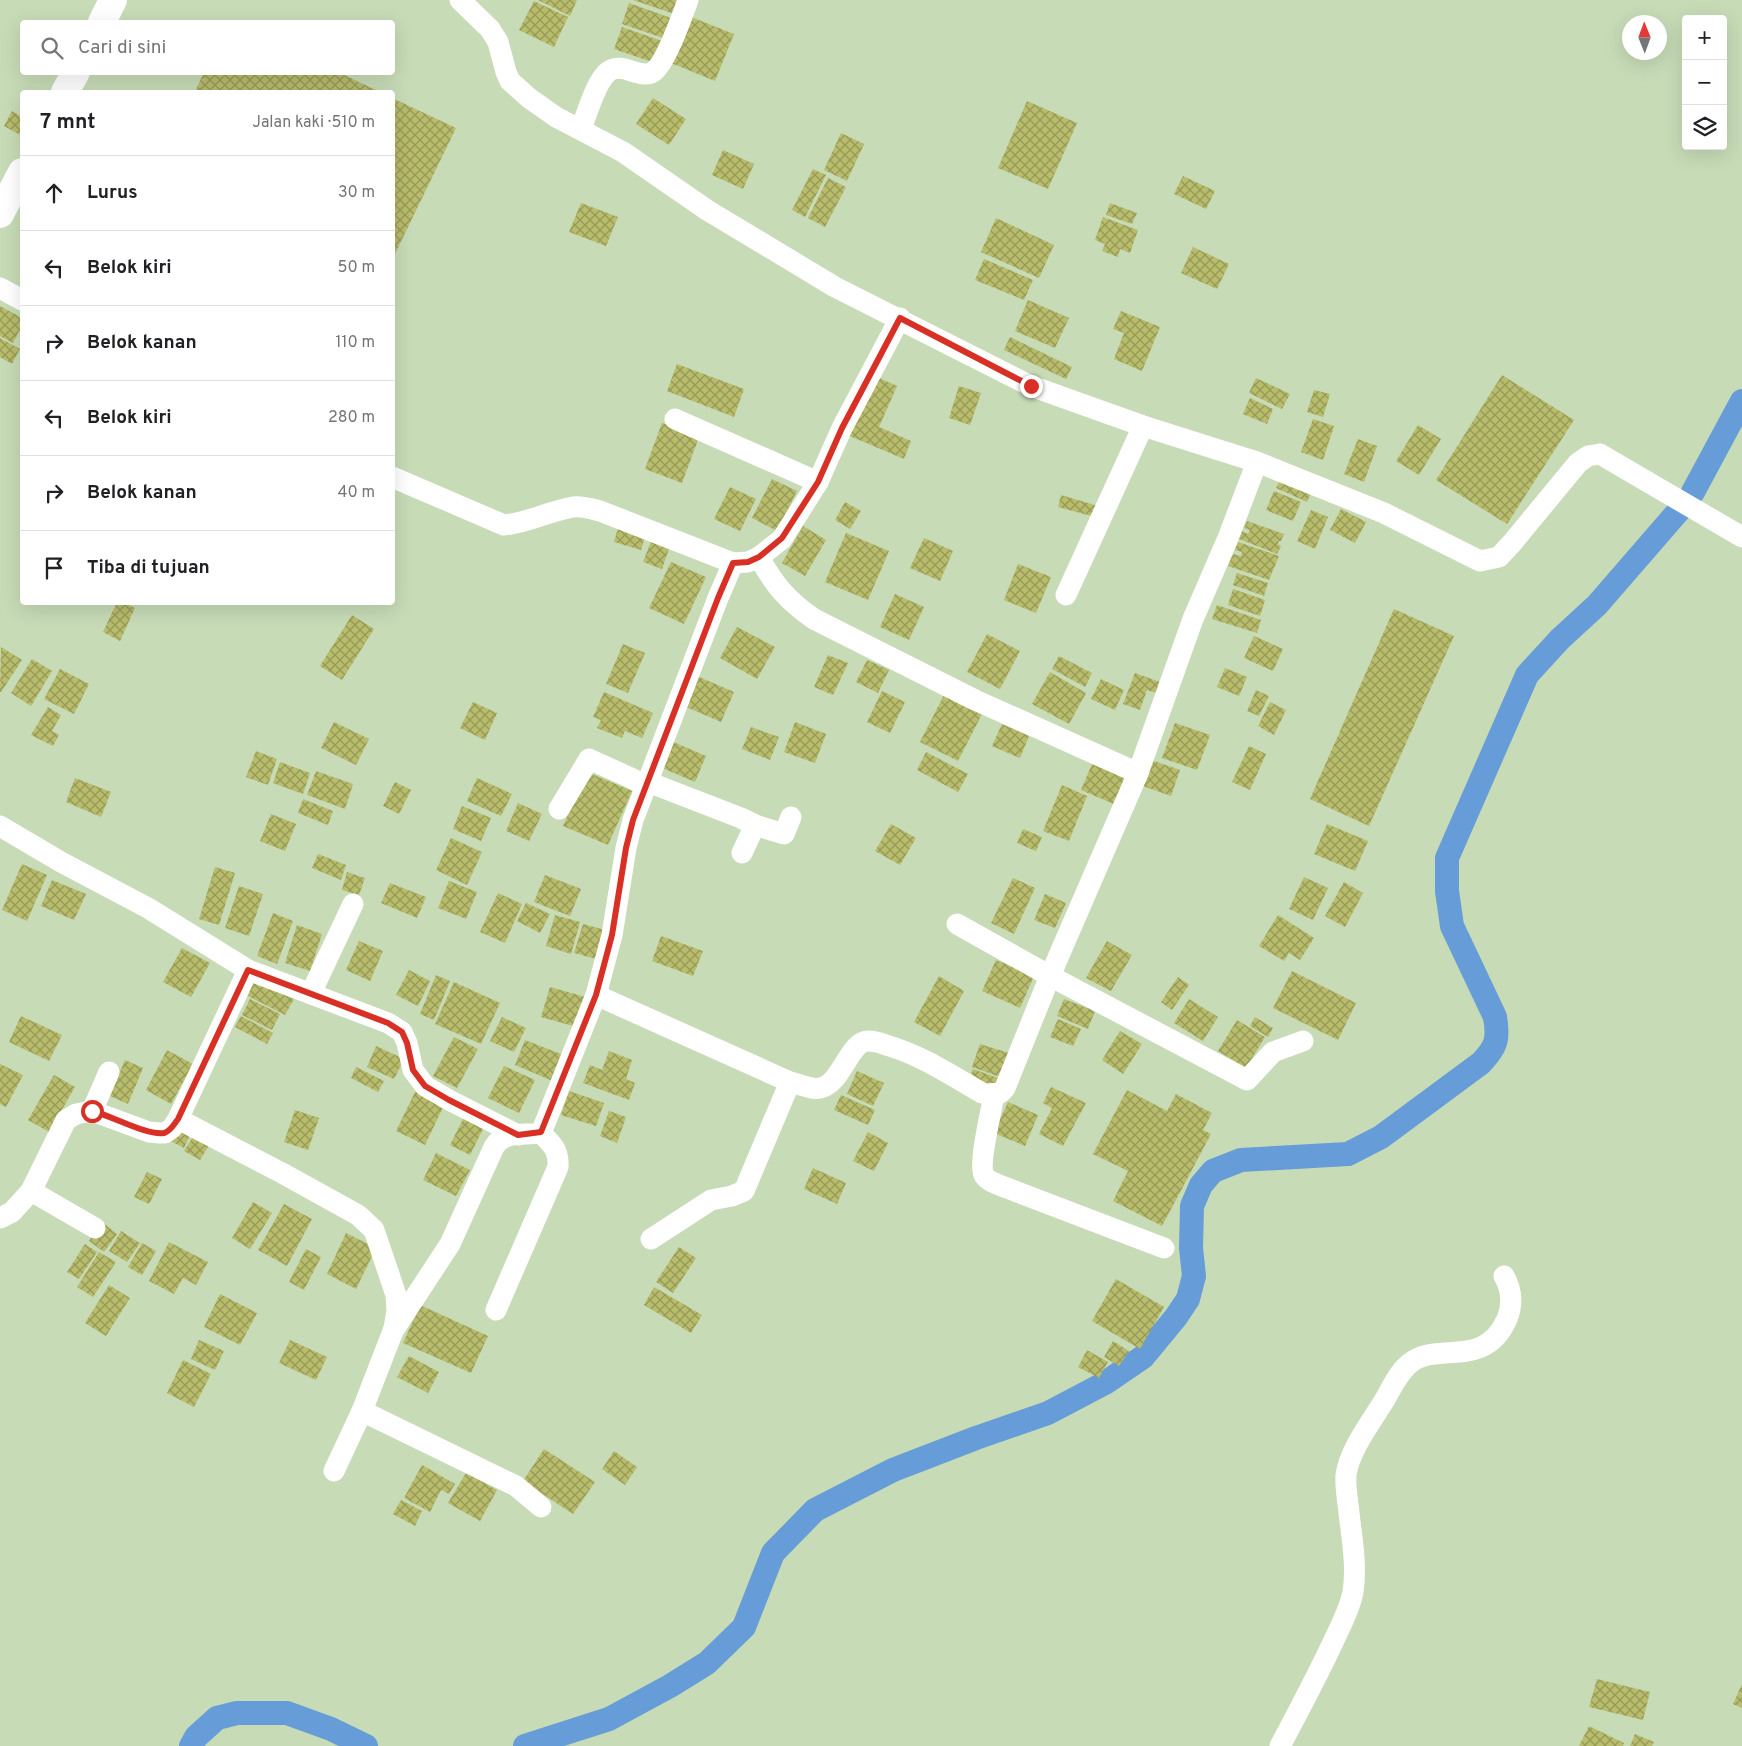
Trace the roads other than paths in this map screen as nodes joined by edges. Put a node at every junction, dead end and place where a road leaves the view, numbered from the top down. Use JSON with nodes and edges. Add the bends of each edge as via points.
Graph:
{"nodes":[{"id":1,"x":113,"y":0,"type":"edge"},
{"id":2,"x":460,"y":0,"type":"edge"},
{"id":3,"x":688,"y":0,"type":"edge"},
{"id":4,"x":103,"y":20,"type":"edge"},
{"id":5,"x":74,"y":75,"type":"edge"},
{"id":6,"x":66,"y":90,"type":"edge"},
{"id":7,"x":581,"y":129,"type":"junction"},
{"id":8,"x":20,"y":176,"type":"edge"},
{"id":9,"x":0,"y":214,"type":"edge"},
{"id":10,"x":0,"y":288,"type":"edge"},
{"id":11,"x":20,"y":299,"type":"edge"},
{"id":12,"x":900,"y":318,"type":"junction"},
{"id":13,"x":675,"y":419,"type":"dead end"},
{"id":14,"x":1143,"y":426,"type":"junction"},
{"id":15,"x":1257,"y":462,"type":"junction"},
{"id":16,"x":395,"y":478,"type":"edge"},
{"id":17,"x":818,"y":482,"type":"junction"},
{"id":18,"x":1742,"y":537,"type":"edge"},
{"id":19,"x":759,"y":557,"type":"junction"},
{"id":20,"x":733,"y":563,"type":"junction"},
{"id":21,"x":1066,"y":595,"type":"dead end"},
{"id":22,"x":1138,"y":774,"type":"junction"},
{"id":23,"x":646,"y":784,"type":"junction"},
{"id":24,"x":559,"y":809,"type":"dead end"},
{"id":25,"x":791,"y":817,"type":"dead end"},
{"id":26,"x":0,"y":826,"type":"edge"},
{"id":27,"x":755,"y":826,"type":"junction"},
{"id":28,"x":742,"y":854,"type":"dead end"},
{"id":29,"x":353,"y":904,"type":"dead end"},
{"id":30,"x":957,"y":924,"type":"dead end"},
{"id":31,"x":248,"y":970,"type":"junction"},
{"id":32,"x":1050,"y":976,"type":"junction"},
{"id":33,"x":311,"y":993,"type":"junction"},
{"id":34,"x":596,"y":995,"type":"junction"},
{"id":35,"x":1303,"y":1041,"type":"dead end"},
{"id":36,"x":110,"y":1072,"type":"dead end"},
{"id":37,"x":790,"y":1082,"type":"junction"},
{"id":38,"x":994,"y":1094,"type":"junction"},
{"id":39,"x":92,"y":1111,"type":"junction"},
{"id":40,"x":178,"y":1119,"type":"junction"},
{"id":41,"x":541,"y":1132,"type":"junction"},
{"id":42,"x":518,"y":1135,"type":"junction"},
{"id":43,"x":31,"y":1191,"type":"junction"},
{"id":44,"x":0,"y":1218,"type":"edge"},
{"id":45,"x":95,"y":1228,"type":"dead end"},
{"id":46,"x":651,"y":1239,"type":"dead end"},
{"id":47,"x":1164,"y":1248,"type":"dead end"},
{"id":48,"x":1504,"y":1276,"type":"dead end"},
{"id":49,"x":496,"y":1310,"type":"dead end"},
{"id":50,"x":393,"y":1331,"type":"junction"},
{"id":51,"x":362,"y":1411,"type":"junction"},
{"id":52,"x":334,"y":1470,"type":"dead end"},
{"id":53,"x":541,"y":1507,"type":"dead end"},
{"id":54,"x":1280,"y":1746,"type":"edge"}],
"edges":[{"from":1,"to":4,"type":"main road"},
{"from":2,"to":7,"type":"street","via":[[490,29],[498,42],[510,81],[556,117]]},
{"from":3,"to":7,"type":"street","via":[[660,65],[651,73],[615,68],[608,72],[599,84]]},
{"from":5,"to":6,"type":"main road"},
{"from":7,"to":12,"type":"street","via":[[623,152],[707,210],[835,287]]},
{"from":8,"to":9,"type":"main road"},
{"from":10,"to":11,"type":"street"},
{"from":12,"to":14,"type":"street","via":[[1031,386]]},
{"from":12,"to":17,"type":"street","via":[[842,428]]},
{"from":13,"to":17,"type":"street"},
{"from":14,"to":15,"type":"street"},
{"from":14,"to":21,"type":"street"},
{"from":15,"to":18,"type":"street","via":[[1384,513],[1480,561],[1499,557],[1578,463],[1588,456],[1600,454]]},
{"from":15,"to":22,"type":"street","via":[[1193,619]]},
{"from":16,"to":20,"type":"street","via":[[504,525],[574,507],[587,508]]},
{"from":17,"to":19,"type":"street","via":[[782,538]]},
{"from":19,"to":20,"type":"street"},
{"from":19,"to":22,"type":"street","via":[[772,580],[795,606],[814,620],[975,700]]},
{"from":20,"to":23,"type":"street"},
{"from":22,"to":32,"type":"street"},
{"from":23,"to":24,"type":"street","via":[[589,759]]},
{"from":23,"to":27,"type":"street"},
{"from":23,"to":34,"type":"street","via":[[628,839],[612,935]]},
{"from":25,"to":27,"type":"street","via":[[784,834]]},
{"from":26,"to":31,"type":"street","via":[[148,908]]},
{"from":27,"to":28,"type":"street"},
{"from":29,"to":33,"type":"street"},
{"from":30,"to":32,"type":"street"},
{"from":31,"to":33,"type":"street"},
{"from":31,"to":40,"type":"street"},
{"from":32,"to":35,"type":"street","via":[[1248,1080],[1273,1052]]},
{"from":32,"to":38,"type":"street","via":[[1005,1088]]},
{"from":33,"to":42,"type":"street","via":[[388,1023],[402,1032],[413,1070],[425,1086]]},
{"from":34,"to":37,"type":"street"},
{"from":34,"to":41,"type":"street"},
{"from":36,"to":39,"type":"street"},
{"from":37,"to":38,"type":"street","via":[[820,1088],[828,1084],[861,1042],[867,1041],[898,1048],[982,1093]]},
{"from":37,"to":46,"type":"street","via":[[744,1191],[711,1200]]},
{"from":38,"to":47,"type":"street","via":[[982,1162],[984,1176],[1007,1188]]},
{"from":39,"to":40,"type":"street","via":[[148,1132],[165,1132]]},
{"from":39,"to":43,"type":"street","via":[[66,1120]]},
{"from":40,"to":50,"type":"street","via":[[358,1215],[374,1230],[396,1295]]},
{"from":41,"to":42,"type":"street"},
{"from":41,"to":49,"type":"street","via":[[556,1150],[558,1167]]},
{"from":42,"to":50,"type":"street","via":[[499,1139],[450,1244]]},
{"from":43,"to":44,"type":"street","via":[[12,1212]]},
{"from":43,"to":45,"type":"street"},
{"from":48,"to":54,"type":"street","via":[[1511,1292],[1511,1304],[1503,1328],[1476,1349],[1424,1357],[1410,1363],[1397,1378],[1350,1462],[1346,1489],[1354,1549],[1353,1593],[1314,1683]]},
{"from":50,"to":51,"type":"street"},
{"from":51,"to":52,"type":"street"},
{"from":51,"to":53,"type":"street","via":[[516,1486]]}]}
